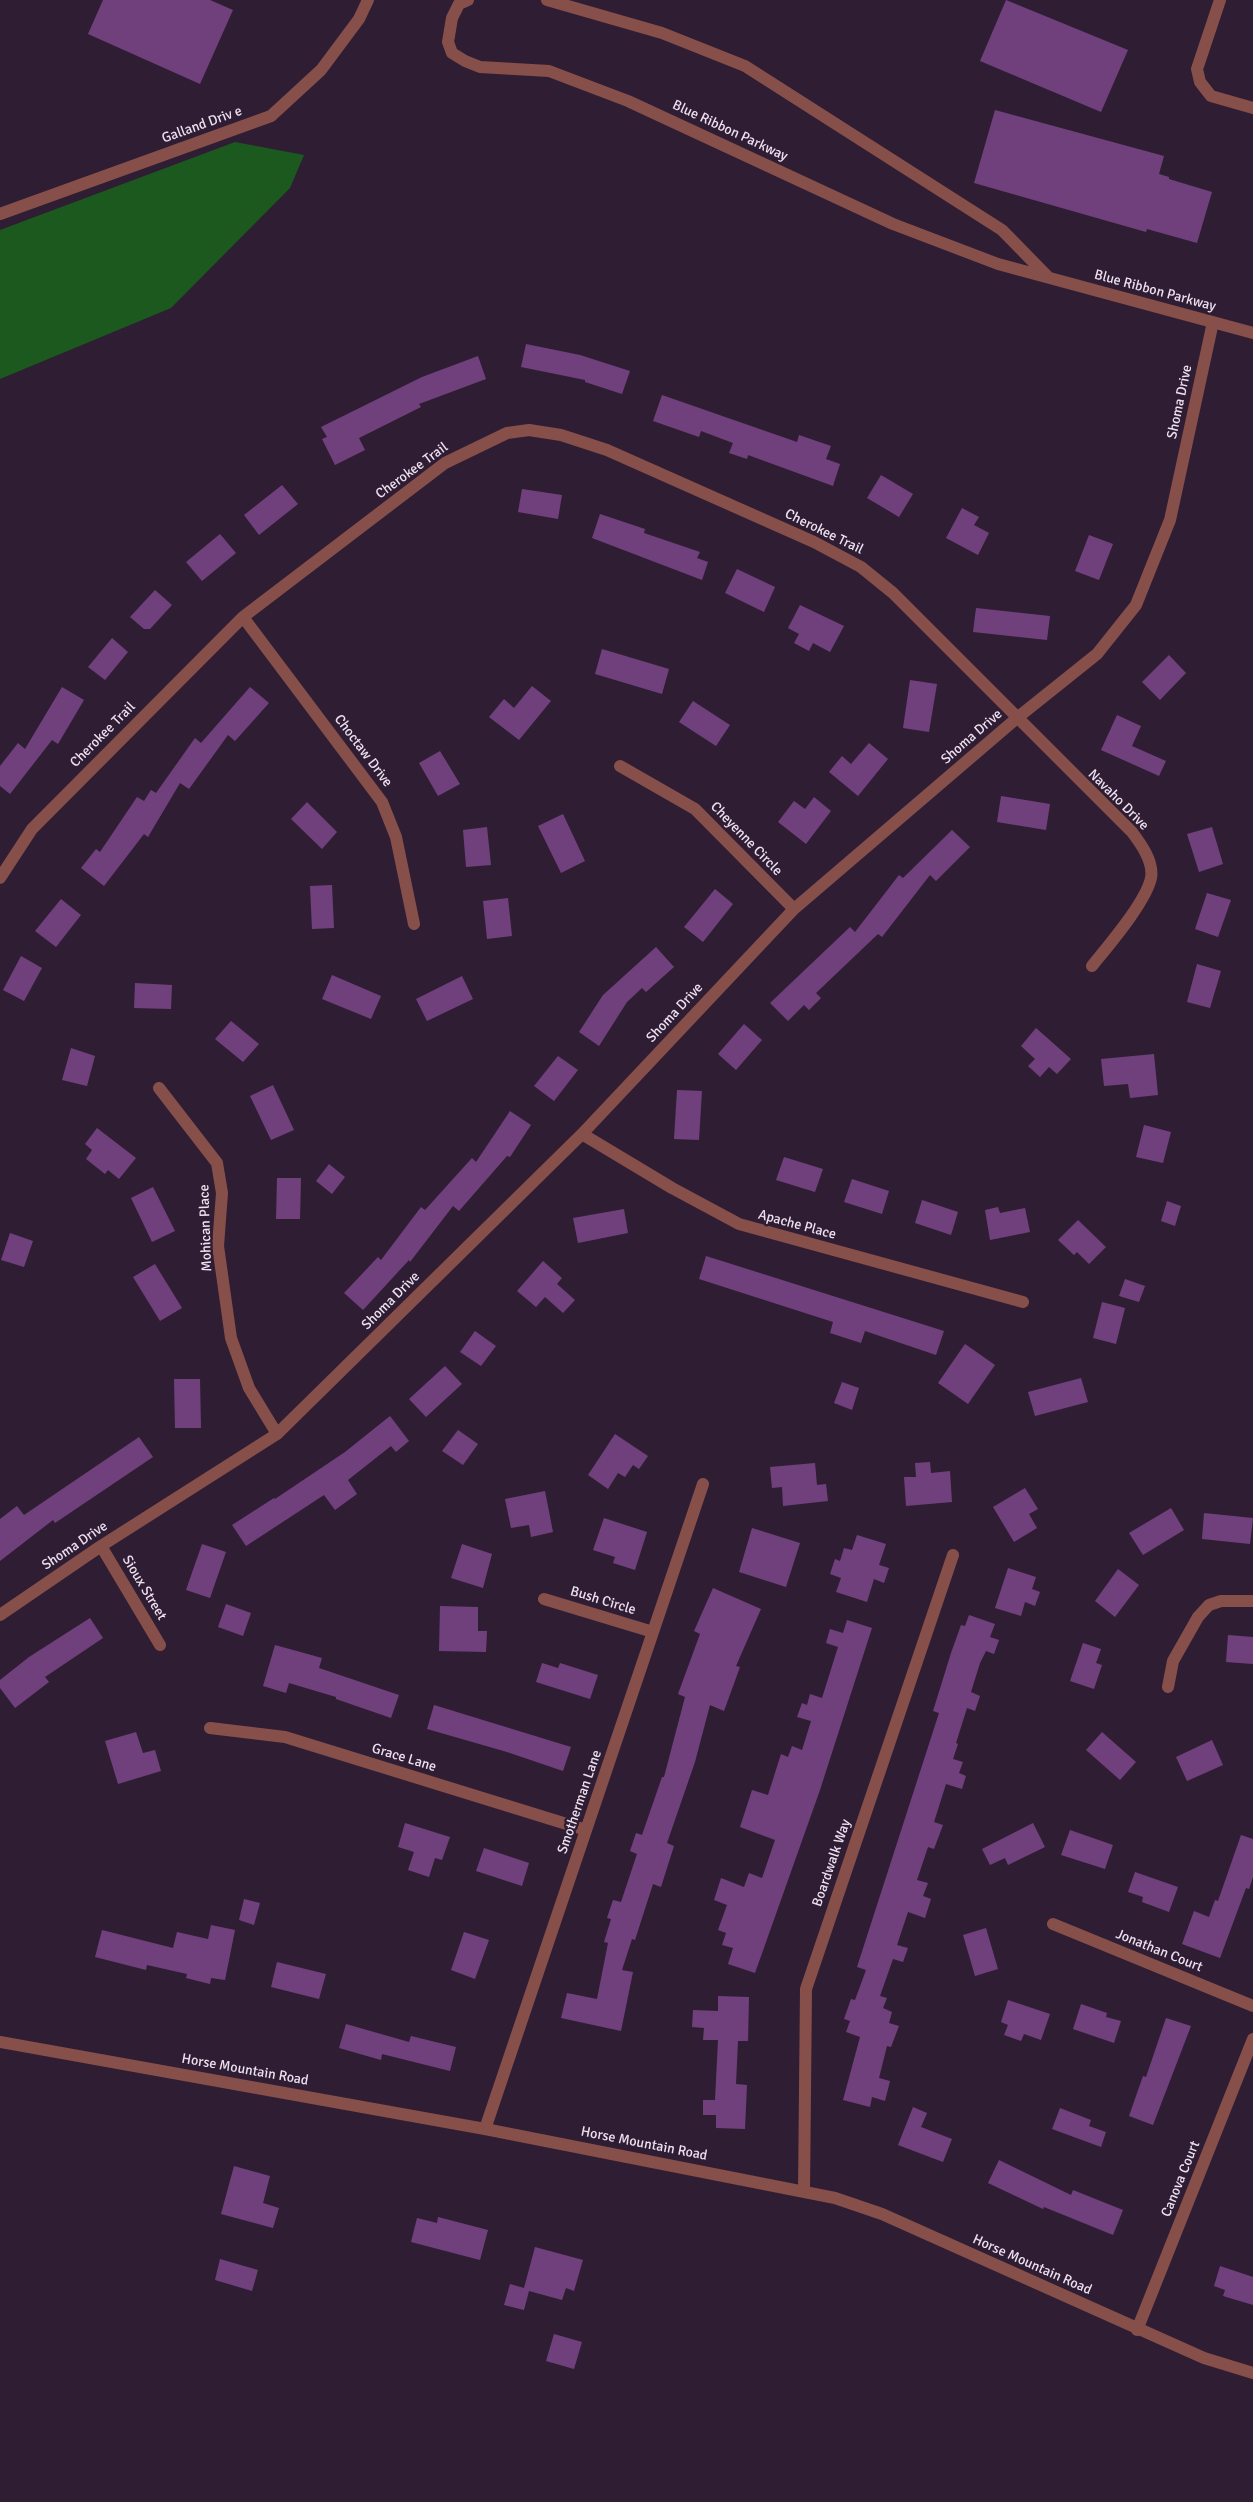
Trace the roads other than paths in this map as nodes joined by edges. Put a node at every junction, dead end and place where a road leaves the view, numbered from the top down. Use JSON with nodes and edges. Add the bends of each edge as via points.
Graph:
{"nodes":[{"id":1,"x":368,"y":0,"type":"edge"},
{"id":2,"x":468,"y":0,"type":"edge"},
{"id":3,"x":547,"y":0,"type":"edge"},
{"id":4,"x":1220,"y":0,"type":"edge"},
{"id":5,"x":1253,"y":108,"type":"edge"},
{"id":6,"x":0,"y":214,"type":"edge"},
{"id":7,"x":1048,"y":278,"type":"junction"},
{"id":8,"x":1213,"y":322,"type":"junction"},
{"id":9,"x":1253,"y":334,"type":"edge"},
{"id":10,"x":243,"y":617,"type":"junction"},
{"id":11,"x":1017,"y":718,"type":"junction"},
{"id":12,"x":620,"y":766,"type":"dead end"},
{"id":13,"x":0,"y":878,"type":"edge"},
{"id":14,"x":794,"y":909,"type":"junction"},
{"id":15,"x":414,"y":924,"type":"dead end"},
{"id":16,"x":1092,"y":966,"type":"dead end"},
{"id":17,"x":159,"y":1088,"type":"dead end"},
{"id":18,"x":582,"y":1134,"type":"junction"},
{"id":19,"x":1023,"y":1302,"type":"dead end"},
{"id":20,"x":277,"y":1434,"type":"junction"},
{"id":21,"x":703,"y":1484,"type":"dead end"},
{"id":22,"x":101,"y":1546,"type":"junction"},
{"id":23,"x":953,"y":1556,"type":"dead end"},
{"id":24,"x":544,"y":1599,"type":"dead end"},
{"id":25,"x":1253,"y":1601,"type":"edge"},
{"id":26,"x":0,"y":1615,"type":"edge"},
{"id":27,"x":653,"y":1632,"type":"junction"},
{"id":28,"x":160,"y":1645,"type":"dead end"},
{"id":29,"x":1168,"y":1687,"type":"dead end"},
{"id":30,"x":210,"y":1728,"type":"dead end"},
{"id":31,"x":586,"y":1830,"type":"junction"},
{"id":32,"x":1053,"y":1924,"type":"dead end"},
{"id":33,"x":1253,"y":2006,"type":"edge"},
{"id":34,"x":1253,"y":2039,"type":"edge"},
{"id":35,"x":0,"y":2042,"type":"edge"},
{"id":36,"x":485,"y":2129,"type":"junction"},
{"id":37,"x":804,"y":2192,"type":"junction"},
{"id":38,"x":1137,"y":2330,"type":"junction"},
{"id":39,"x":1253,"y":2373,"type":"edge"}],
"edges":[{"from":1,"to":6,"type":"street","name":"Galland Driv e","via":[[360,19],[321,70],[271,116]]},
{"from":2,"to":7,"type":"street","name":"Blue Ribbon Parkway","via":[[459,4],[452,18],[448,42],[452,53],[466,62],[480,67],[549,70],[628,101],[893,224],[998,264]]},
{"from":3,"to":7,"type":"street","via":[[662,33],[745,66],[1002,230]]},
{"from":4,"to":5,"type":"street","via":[[1197,69],[1200,82],[1211,96]]},
{"from":7,"to":8,"type":"street","name":"Blue Ribbon Parkway"},
{"from":8,"to":9,"type":"street","name":"Blue Ribbon Parkway"},
{"from":8,"to":11,"type":"street","name":"Shoma Drive","via":[[1170,520],[1136,605],[1097,654]]},
{"from":10,"to":11,"type":"street","name":"Cherokee Trail","via":[[445,463],[507,433],[530,430],[561,435],[607,450],[814,542],[861,567],[893,593]]},
{"from":10,"to":13,"type":"street","name":"Cherokee Trail","via":[[32,829]]},
{"from":10,"to":15,"type":"street","name":"Choctaw Drive","via":[[382,802],[396,838]]},
{"from":11,"to":14,"type":"street","name":"Shoma Drive"},
{"from":11,"to":16,"type":"street","name":"Navaho Drive","via":[[1132,832],[1144,848],[1151,870],[1144,895]]},
{"from":12,"to":14,"type":"street","name":"Cheyenne Circle","via":[[695,809]]},
{"from":14,"to":18,"type":"street","name":"Shoma Drive"},
{"from":17,"to":20,"type":"street","name":"Mohican Place","via":[[217,1163],[222,1193],[218,1246],[231,1338],[249,1388]]},
{"from":18,"to":19,"type":"street","name":"Apache Place","via":[[739,1224]]},
{"from":18,"to":20,"type":"street","name":"Shoma Drive"},
{"from":20,"to":22,"type":"street","name":"Shoma Drive"},
{"from":21,"to":27,"type":"street","name":"Smotherman Lane"},
{"from":22,"to":26,"type":"street","name":"Shoma Drive"},
{"from":22,"to":28,"type":"street","name":"Sioux Street"},
{"from":23,"to":37,"type":"street","name":"Boardwalk Way","via":[[806,1989]]},
{"from":24,"to":27,"type":"street","name":"Bush Circle"},
{"from":25,"to":29,"type":"street","via":[[1221,1601],[1209,1605],[1198,1617],[1173,1661]]},
{"from":27,"to":31,"type":"street","name":"Smotherman Lane"},
{"from":30,"to":31,"type":"street","name":"Grace Lane","via":[[285,1737]]},
{"from":31,"to":36,"type":"street","name":"Smotherman Lane"},
{"from":32,"to":33,"type":"street","name":"Jonathan Court"},
{"from":34,"to":38,"type":"street","name":"Canova Court"},
{"from":35,"to":36,"type":"street","name":"Horse Mountain Road"},
{"from":36,"to":37,"type":"street","name":"Horse Mountain Road"},
{"from":37,"to":38,"type":"street","name":"Horse Mountain Road","via":[[835,2198],[882,2214]]},
{"from":38,"to":39,"type":"street","name":"Horse Mountain Road","via":[[1204,2358]]}]}
